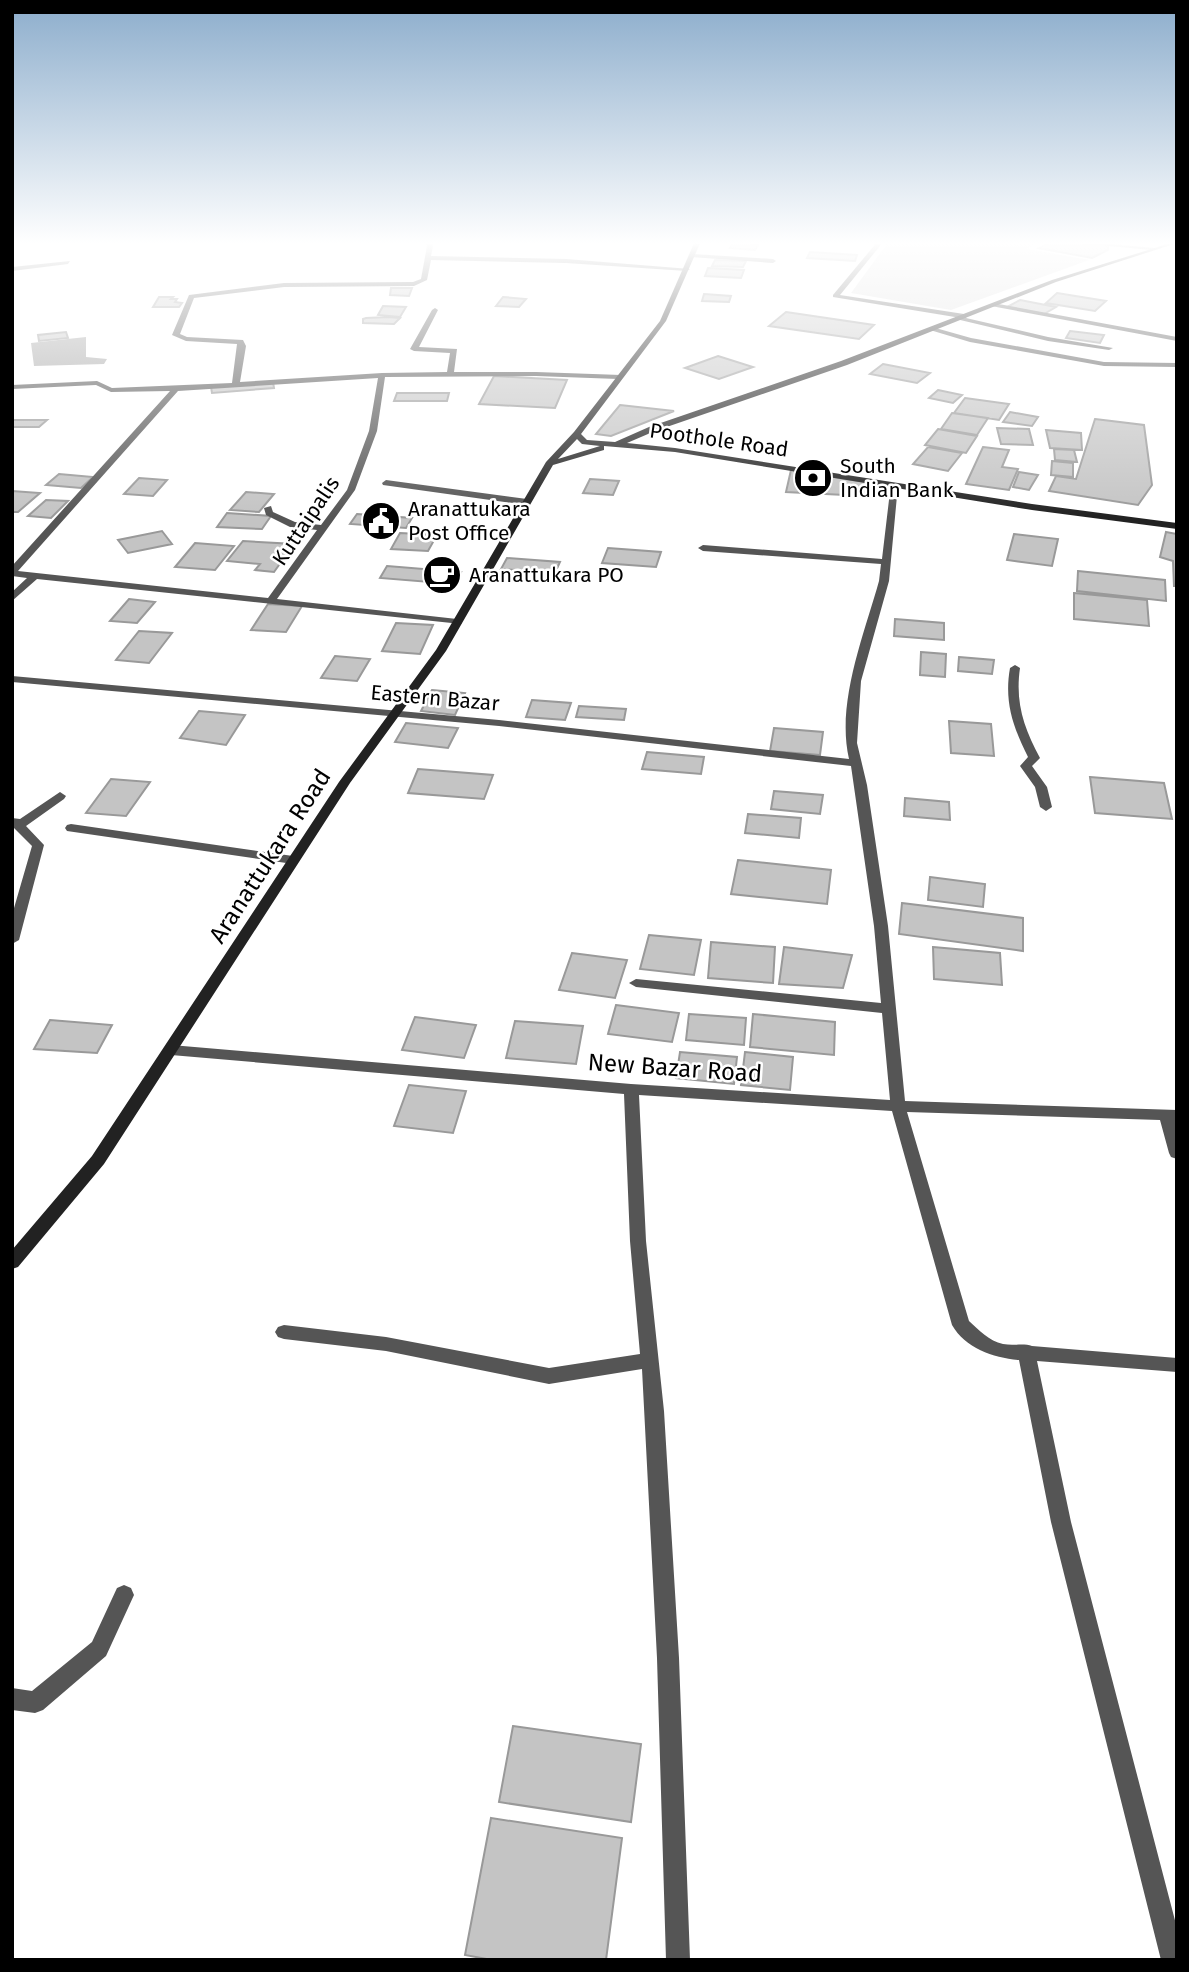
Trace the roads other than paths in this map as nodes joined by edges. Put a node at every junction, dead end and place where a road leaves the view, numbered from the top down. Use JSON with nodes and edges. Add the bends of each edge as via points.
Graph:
{"nodes":[{"id":1,"x":177,"y":333,"type":"edge"},
{"id":2,"x":423,"y":333,"type":"edge"},
{"id":3,"x":653,"y":333,"type":"edge"},
{"id":4,"x":922,"y":333,"type":"edge"},
{"id":5,"x":946,"y":333,"type":"edge"},
{"id":6,"x":1024,"y":333,"type":"edge"},
{"id":7,"x":1145,"y":333,"type":"edge"},
{"id":8,"x":1177,"y":339,"type":"edge"},
{"id":9,"x":1109,"y":348,"type":"dead end"},
{"id":10,"x":1177,"y":365,"type":"edge"},
{"id":11,"x":450,"y":374,"type":"junction"},
{"id":12,"x":382,"y":375,"type":"junction"},
{"id":13,"x":618,"y":377,"type":"junction"},
{"id":14,"x":236,"y":383,"type":"junction"},
{"id":15,"x":12,"y":387,"type":"edge"},
{"id":16,"x":176,"y":389,"type":"junction"},
{"id":17,"x":577,"y":434,"type":"junction"},
{"id":18,"x":616,"y":445,"type":"junction"},
{"id":19,"x":549,"y":464,"type":"junction"},
{"id":20,"x":386,"y":484,"type":"dead end"},
{"id":21,"x":894,"y":485,"type":"junction"},
{"id":22,"x":527,"y":502,"type":"junction"},
{"id":23,"x":268,"y":508,"type":"dead end"},
{"id":24,"x":1177,"y":526,"type":"edge"},
{"id":25,"x":325,"y":527,"type":"junction"},
{"id":26,"x":703,"y":548,"type":"dead end"},
{"id":27,"x":886,"y":562,"type":"junction"},
{"id":28,"x":12,"y":572,"type":"edge"},
{"id":29,"x":35,"y":575,"type":"junction"},
{"id":30,"x":12,"y":598,"type":"edge"},
{"id":31,"x":271,"y":601,"type":"junction"},
{"id":32,"x":457,"y":622,"type":"junction"},
{"id":33,"x":1015,"y":668,"type":"dead end"},
{"id":34,"x":12,"y":679,"type":"edge"},
{"id":35,"x":397,"y":713,"type":"junction"},
{"id":36,"x":854,"y":763,"type":"junction"},
{"id":37,"x":60,"y":796,"type":"dead end"},
{"id":38,"x":1046,"y":807,"type":"dead end"},
{"id":39,"x":14,"y":822,"type":"edge"},
{"id":40,"x":71,"y":828,"type":"dead end"},
{"id":41,"x":293,"y":860,"type":"junction"},
{"id":42,"x":12,"y":940,"type":"edge"},
{"id":43,"x":636,"y":983,"type":"dead end"},
{"id":44,"x":890,"y":1009,"type":"junction"},
{"id":45,"x":171,"y":1050,"type":"junction"},
{"id":46,"x":631,"y":1089,"type":"junction"},
{"id":47,"x":898,"y":1105,"type":"junction"},
{"id":48,"x":1171,"y":1115,"type":"edge"},
{"id":49,"x":1177,"y":1153,"type":"edge"},
{"id":50,"x":12,"y":1262,"type":"edge"},
{"id":51,"x":284,"y":1332,"type":"dead end"},
{"id":52,"x":1026,"y":1351,"type":"junction"},
{"id":53,"x":649,"y":1360,"type":"junction"},
{"id":54,"x":1177,"y":1365,"type":"edge"},
{"id":55,"x":124,"y":1595,"type":"dead end"},
{"id":56,"x":12,"y":1699,"type":"edge"},
{"id":57,"x":678,"y":1960,"type":"edge"},
{"id":58,"x":1174,"y":1960,"type":"edge"}],
"edges":[{"from":1,"to":14,"type":"street","via":[[186,339],[240,342]]},
{"from":2,"to":11,"type":"street","via":[[414,349],[454,351]]},
{"from":3,"to":13,"type":"main road","name":"Aranattukara Road"},
{"from":4,"to":18,"type":"main road"},
{"from":5,"to":10,"type":"street","via":[[1104,364]]},
{"from":6,"to":9,"type":"street"},
{"from":7,"to":8,"type":"street"},
{"from":11,"to":12,"type":"street"},
{"from":11,"to":13,"type":"street"},
{"from":12,"to":14,"type":"street"},
{"from":12,"to":25,"type":"street","name":"Kuttaipalis","via":[[373,431],[351,490]]},
{"from":13,"to":17,"type":"main road","name":"Aranattukara Road"},
{"from":14,"to":16,"type":"street"},
{"from":15,"to":16,"type":"street","via":[[97,383],[111,390]]},
{"from":16,"to":28,"type":"street"},
{"from":17,"to":18,"type":"main road","via":[[585,442]]},
{"from":17,"to":19,"type":"main road","name":"Aranattukara Road"},
{"from":18,"to":19,"type":"main road","name":"Poothole Road"},
{"from":18,"to":21,"type":"main road","name":"Poothole Road"},
{"from":19,"to":22,"type":"main road","name":"Aranattukara Road"},
{"from":20,"to":22,"type":"street"},
{"from":21,"to":24,"type":"main road","name":"Poothole Road"},
{"from":21,"to":27,"type":"street"},
{"from":22,"to":32,"type":"main road","name":"Aranattukara Road"},
{"from":23,"to":25,"type":"street","via":[[269,513],[293,525]]},
{"from":25,"to":31,"type":"street","name":"Kuttaipalis"},
{"from":26,"to":27,"type":"street"},
{"from":27,"to":36,"type":"street","via":[[856,681]]},
{"from":28,"to":29,"type":"street"},
{"from":29,"to":30,"type":"street"},
{"from":29,"to":31,"type":"street"},
{"from":31,"to":32,"type":"street"},
{"from":32,"to":35,"type":"main road","name":"Aranattukara Road"},
{"from":33,"to":38,"type":"street","via":[[1010,693],[1016,721],[1034,758],[1026,766],[1041,787]]},
{"from":34,"to":35,"type":"street","name":"Eastern Bazar"},
{"from":35,"to":36,"type":"street","name":"Eastern Bazar"},
{"from":35,"to":41,"type":"main road","name":"Aranattukara Road"},
{"from":36,"to":44,"type":"street","via":[[861,785]]},
{"from":37,"to":39,"type":"street","via":[[22,822]]},
{"from":39,"to":42,"type":"street","via":[[38,845]]},
{"from":40,"to":41,"type":"street"},
{"from":41,"to":45,"type":"main road","name":"Aranattukara Road"},
{"from":43,"to":44,"type":"street"},
{"from":44,"to":47,"type":"street"},
{"from":45,"to":46,"type":"street","name":"New Bazar Road"},
{"from":45,"to":50,"type":"main road","name":"Aranattukara Road","via":[[98,1160]]},
{"from":46,"to":47,"type":"street","name":"New Bazar Road"},
{"from":46,"to":53,"type":"street"},
{"from":47,"to":48,"type":"street","name":"New Bazar Road"},
{"from":47,"to":52,"type":"street","via":[[961,1325],[979,1341],[1001,1351]]},
{"from":48,"to":49,"type":"street"},
{"from":51,"to":53,"type":"street","via":[[386,1344],[549,1376]]},
{"from":52,"to":54,"type":"street"},
{"from":52,"to":58,"type":"street","via":[[1061,1522]]},
{"from":53,"to":57,"type":"street","via":[[668,1658]]},
{"from":55,"to":56,"type":"street","via":[[99,1649],[35,1702]]}]}
